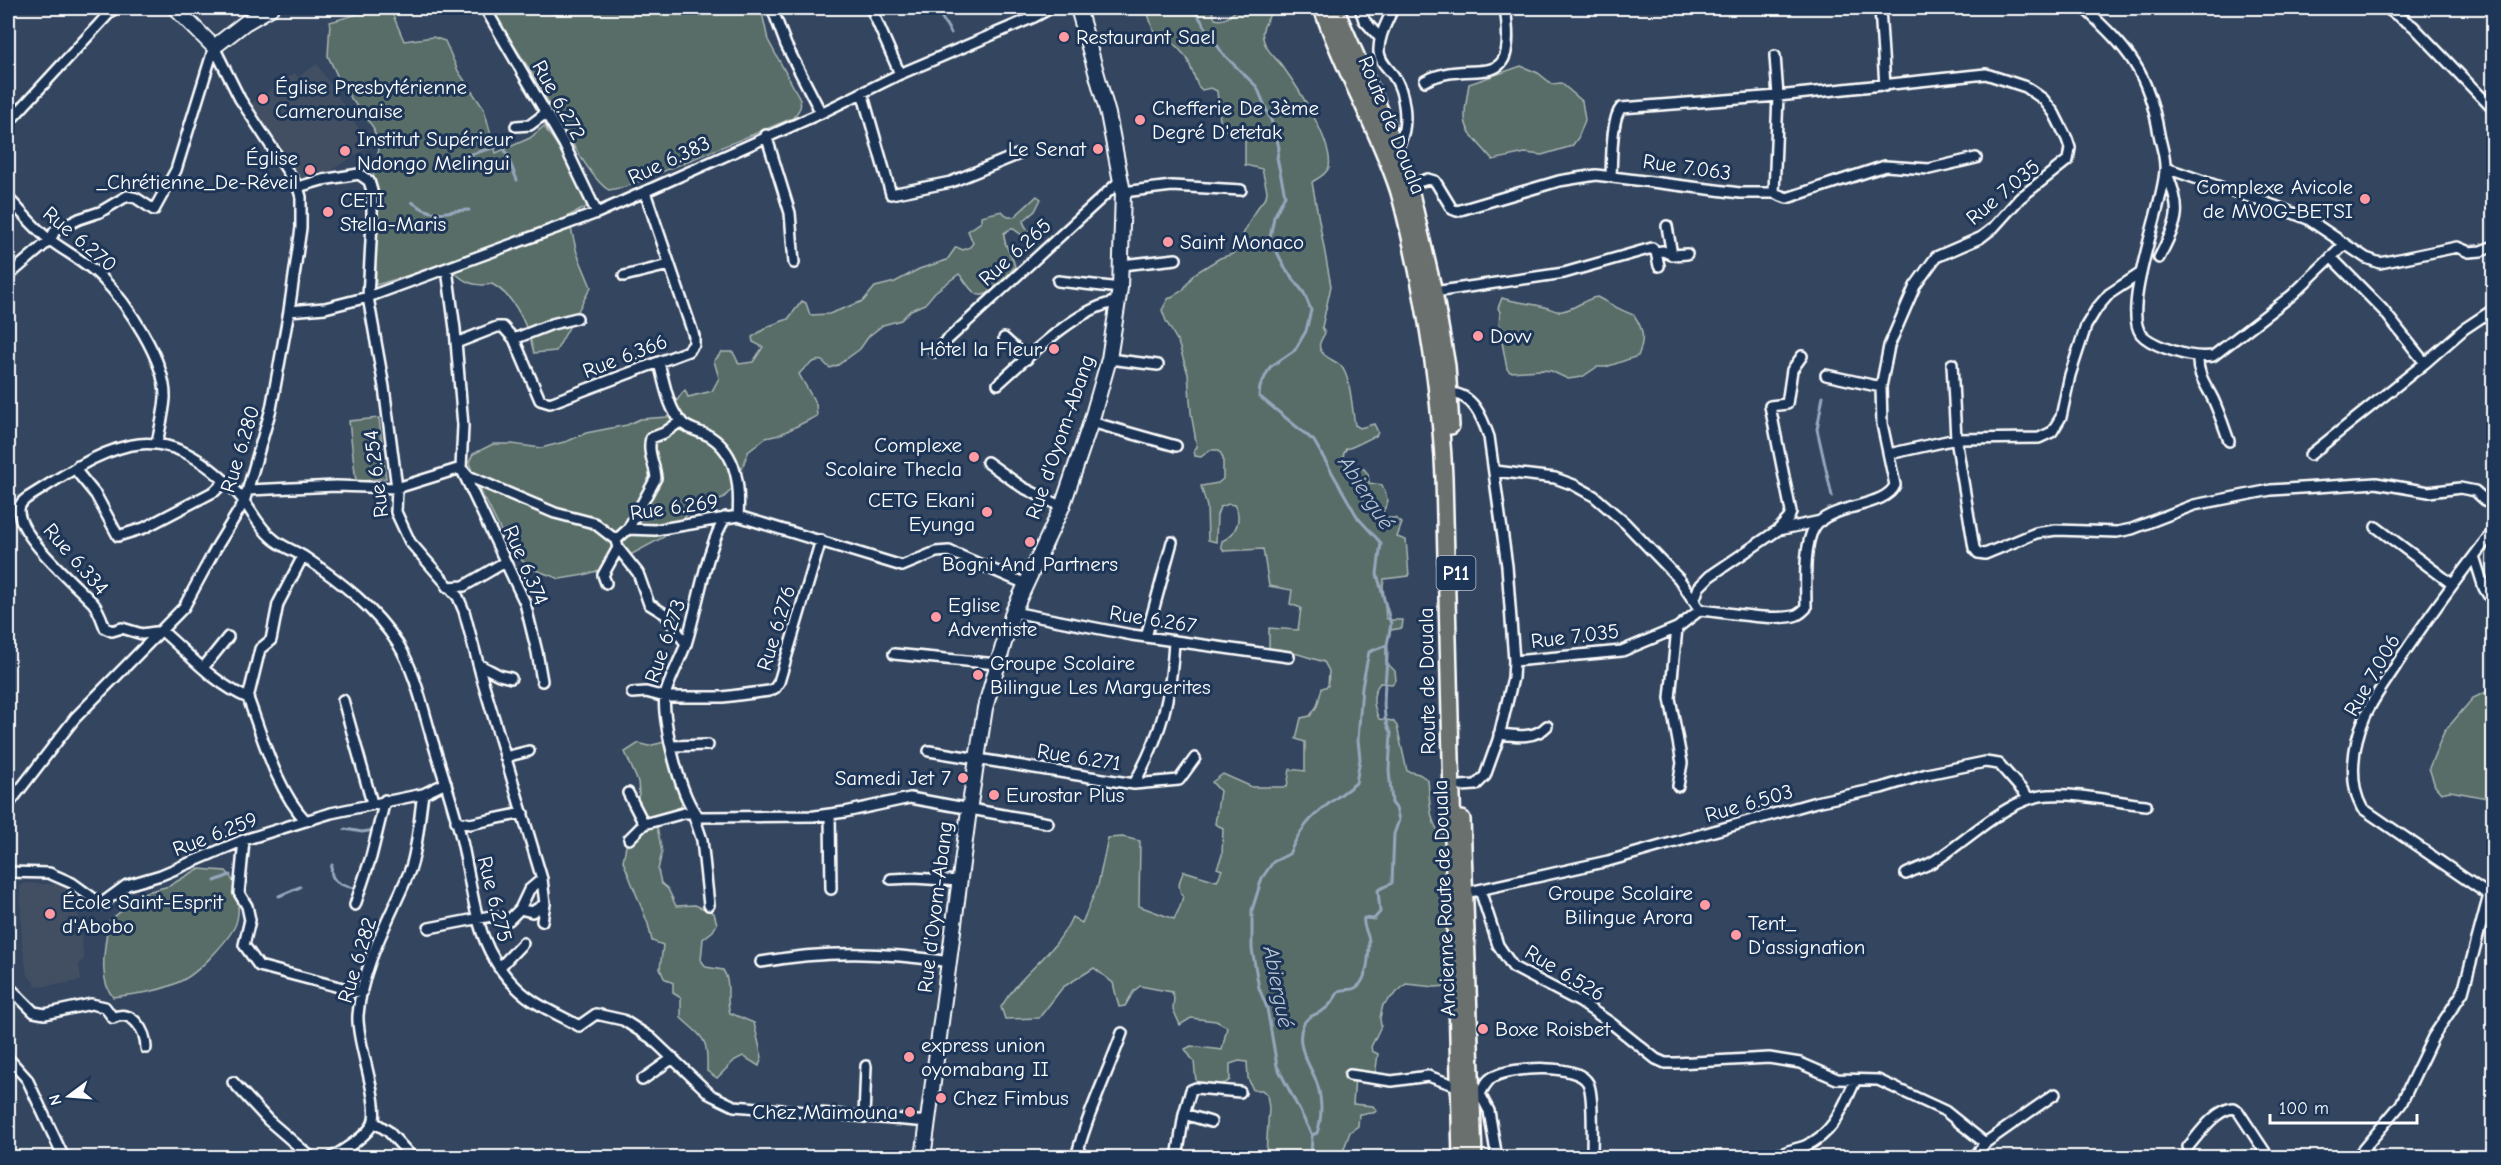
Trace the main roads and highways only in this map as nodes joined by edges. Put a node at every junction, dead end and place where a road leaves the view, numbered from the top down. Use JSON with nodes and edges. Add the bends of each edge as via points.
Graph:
{"nodes":[{"id":1,"x":175,"y":8,"type":"edge"},
{"id":2,"x":272,"y":8,"type":"edge"},
{"id":3,"x":1078,"y":8,"type":"edge"},
{"id":4,"x":1322,"y":8,"type":"edge"},
{"id":5,"x":1335,"y":8,"type":"edge"},
{"id":6,"x":1441,"y":367,"type":"junction"},
{"id":7,"x":1470,"y":1091,"type":"junction"},
{"id":8,"x":923,"y":1158,"type":"edge"},
{"id":9,"x":1461,"y":1158,"type":"edge"},
{"id":10,"x":1474,"y":1158,"type":"edge"}],
"edges":[{"from":1,"to":2,"type":"main road","via":[[214,47]]},
{"from":3,"to":8,"type":"main road","name":"Rue d'Oyom-Abang","via":[[1108,114],[1122,186],[1120,288],[1110,359],[1091,422],[1062,507],[1013,612],[985,708]]},
{"from":4,"to":6,"type":"main road","name":"Route de Douala","number":"P11","via":[[1398,189]]},
{"from":5,"to":6,"type":"main road","name":"Ancienne Route de Douala","number":"P11","via":[[1409,185],[1434,292]]},
{"from":6,"to":7,"type":"main road","name":"Route de Douala","number":"P11"},
{"from":6,"to":7,"type":"main road","name":"Ancienne Route de Douala","number":"P11","via":[[1450,393],[1461,786],[1472,892]]},
{"from":7,"to":9,"type":"main road","name":"Route de Douala","number":"P11"},
{"from":7,"to":10,"type":"main road","name":"Ancienne Route de Douala","number":"P11"}]}
